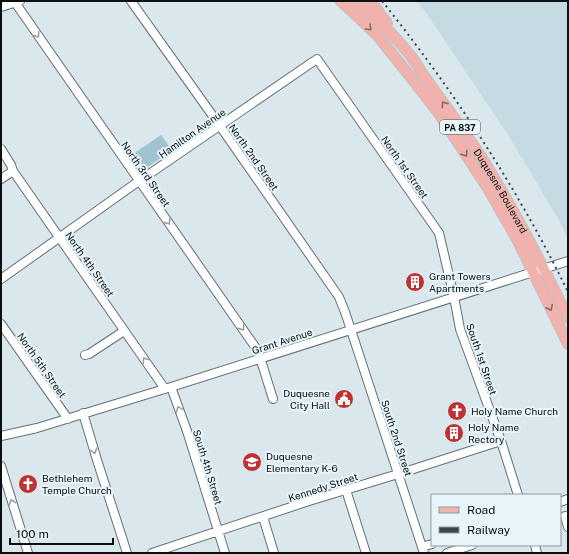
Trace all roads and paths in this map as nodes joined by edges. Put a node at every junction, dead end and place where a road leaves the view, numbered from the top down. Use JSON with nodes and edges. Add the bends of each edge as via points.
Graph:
{"nodes":[{"id":1,"x":131,"y":1,"type":"edge"},
{"id":2,"x":341,"y":1,"type":"edge"},
{"id":3,"x":356,"y":1,"type":"edge"},
{"id":4,"x":370,"y":1,"type":"edge"},
{"id":5,"x":17,"y":2,"type":"edge"},
{"id":6,"x":1,"y":7,"type":"edge"},
{"id":7,"x":317,"y":59,"type":"joint"},
{"id":8,"x":414,"y":60,"type":"junction"},
{"id":9,"x":411,"y":76,"type":"junction"},
{"id":10,"x":220,"y":126,"type":"junction"},
{"id":11,"x":1,"y":149,"type":"edge"},
{"id":12,"x":13,"y":171,"type":"junction"},
{"id":13,"x":1,"y":179,"type":"edge"},
{"id":14,"x":140,"y":181,"type":"junction"},
{"id":15,"x":60,"y":238,"type":"junction"},
{"id":16,"x":568,"y":261,"type":"edge"},
{"id":17,"x":544,"y":269,"type":"junction"},
{"id":18,"x":534,"y":272,"type":"junction"},
{"id":19,"x":1,"y":279,"type":"edge"},
{"id":20,"x":454,"y":297,"type":"junction"},
{"id":21,"x":568,"y":318,"type":"edge"},
{"id":22,"x":1,"y":324,"type":"edge"},
{"id":23,"x":351,"y":330,"type":"junction"},
{"id":24,"x":124,"y":331,"type":"junction"},
{"id":25,"x":568,"y":344,"type":"edge"},
{"id":26,"x":85,"y":355,"type":"dead end"},
{"id":27,"x":260,"y":359,"type":"junction"},
{"id":28,"x":168,"y":388,"type":"junction"},
{"id":29,"x":273,"y":399,"type":"dead end"},
{"id":30,"x":83,"y":413,"type":"junction"},
{"id":31,"x":68,"y":419,"type":"junction"},
{"id":32,"x":1,"y":436,"type":"edge"},
{"id":33,"x":500,"y":440,"type":"junction"},
{"id":34,"x":1,"y":466,"type":"edge"},
{"id":35,"x":398,"y":474,"type":"junction"},
{"id":36,"x":346,"y":490,"type":"junction"},
{"id":37,"x":518,"y":494,"type":"edge"},
{"id":38,"x":564,"y":516,"type":"edge"},
{"id":39,"x":263,"y":517,"type":"junction"},
{"id":40,"x":568,"y":527,"type":"edge"},
{"id":41,"x":218,"y":532,"type":"junction"},
{"id":42,"x":469,"y":546,"type":"edge"},
{"id":43,"x":423,"y":550,"type":"edge"},
{"id":44,"x":28,"y":553,"type":"edge"},
{"id":45,"x":127,"y":553,"type":"edge"},
{"id":46,"x":152,"y":553,"type":"edge"},
{"id":47,"x":225,"y":553,"type":"edge"},
{"id":48,"x":274,"y":553,"type":"edge"},
{"id":49,"x":366,"y":553,"type":"edge"},
{"id":50,"x":447,"y":553,"type":"edge"}],
"edges":[{"from":1,"to":10,"type":"street","name":"North 2nd Street"},
{"from":2,"to":9,"type":"main road","name":"Duquesne Boulevard","number":"PA 837","one_way":true,"via":[[378,36]]},
{"from":3,"to":8,"type":"main road","name":"Duquesne Boulevard","number":"PA 837","via":[[392,34]]},
{"from":4,"to":8,"type":"main road"},
{"from":5,"to":6,"type":"street"},
{"from":5,"to":14,"type":"street","name":"North 3rd Street","one_way":true},
{"from":7,"to":10,"type":"street","name":"Hamilton Avenue"},
{"from":7,"to":20,"type":"street","name":"North 1st Street","via":[[439,234]]},
{"from":8,"to":9,"type":"main road","via":[[415,70]]},
{"from":17,"to":8,"type":"main road","name":"Duquesne Boulevard","number":"PA 837","one_way":true,"via":[[482,159]]},
{"from":9,"to":18,"type":"main road","name":"Duquesne Boulevard","number":"PA 837","one_way":true,"via":[[489,190]]},
{"from":10,"to":14,"type":"street","name":"Hamilton Avenue"},
{"from":10,"to":23,"type":"street","name":"North 2nd Street","via":[[338,297]]},
{"from":11,"to":12,"type":"street","name":"North 4th Street"},
{"from":12,"to":13,"type":"street"},
{"from":12,"to":15,"type":"street","name":"North 4th Street"},
{"from":14,"to":15,"type":"street","name":"Hamilton Avenue"},
{"from":14,"to":27,"type":"street","name":"North 3rd Street","one_way":true,"via":[[258,351]]},
{"from":15,"to":19,"type":"street","name":"Hamilton Avenue"},
{"from":15,"to":24,"type":"street","name":"North 4th Street"},
{"from":16,"to":17,"type":"street","name":"Grant Avenue"},
{"from":17,"to":18,"type":"street","name":"Grant Avenue"},
{"from":17,"to":21,"type":"main road","name":"Duquesne Boulevard","number":"PA 837"},
{"from":18,"to":20,"type":"street","name":"Grant Avenue"},
{"from":18,"to":25,"type":"main road","number":"PA 837","one_way":true},
{"from":20,"to":23,"type":"street","name":"Grant Avenue"},
{"from":20,"to":33,"type":"street","name":"South 1st Street","via":[[460,329]]},
{"from":22,"to":31,"type":"street","name":"North 5th Street"},
{"from":23,"to":27,"type":"street","name":"Grant Avenue"},
{"from":23,"to":35,"type":"street","name":"South 2nd Street"},
{"from":24,"to":26,"type":"street"},
{"from":28,"to":24,"type":"street","name":"North 4th Street","one_way":true},
{"from":27,"to":28,"type":"street","name":"Grant Avenue"},
{"from":27,"to":29,"type":"street","name":"North 3rd Street"},
{"from":28,"to":30,"type":"street","name":"Grant Avenue"},
{"from":41,"to":28,"type":"street","name":"South 4th Street","one_way":true,"via":[[187,431]]},
{"from":30,"to":31,"type":"street","name":"Grant Avenue"},
{"from":30,"to":45,"type":"street","one_way":true},
{"from":31,"to":32,"type":"street","name":"Grant Avenue"},
{"from":33,"to":35,"type":"street","name":"Kennedy Street"},
{"from":33,"to":37,"type":"street","name":"South 1st Street"},
{"from":44,"to":34,"type":"street","one_way":true},
{"from":35,"to":36,"type":"street","name":"Kennedy Street"},
{"from":35,"to":43,"type":"street","name":"South 2nd Street"},
{"from":36,"to":39,"type":"street","name":"Kennedy Street"},
{"from":36,"to":49,"type":"street"},
{"from":38,"to":40,"type":"street"},
{"from":39,"to":41,"type":"street","name":"Kennedy Street"},
{"from":39,"to":48,"type":"street"},
{"from":41,"to":46,"type":"street","name":"Kennedy Street"},
{"from":41,"to":47,"type":"street","name":"South 4th Street"},
{"from":42,"to":50,"type":"street"}]}
